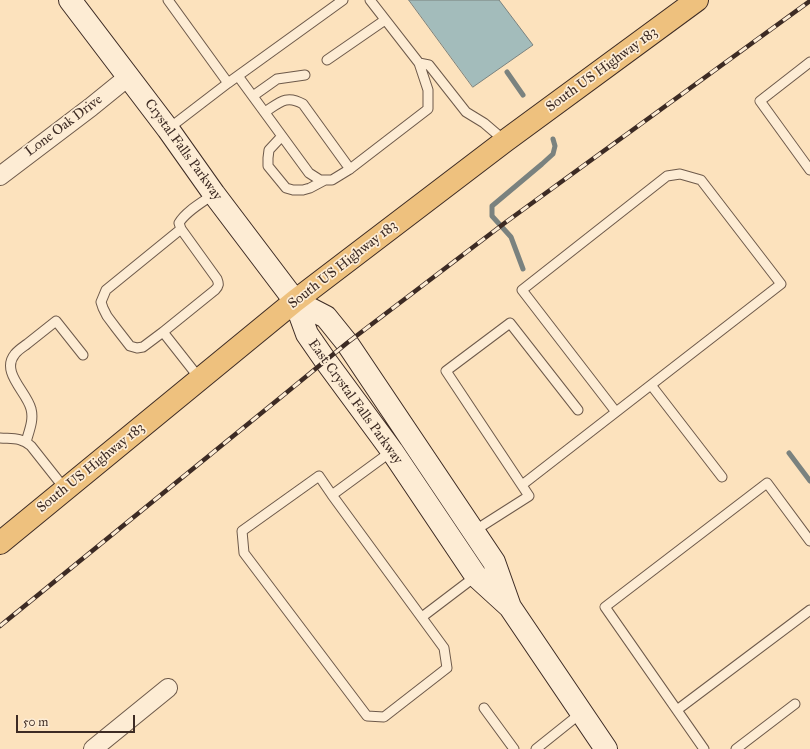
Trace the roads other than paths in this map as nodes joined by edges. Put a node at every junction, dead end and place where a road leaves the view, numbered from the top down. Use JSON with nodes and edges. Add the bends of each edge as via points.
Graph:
{"nodes":[{"id":1,"x":70,"y":0,"type":"edge"},
{"id":2,"x":168,"y":0,"type":"edge"},
{"id":3,"x":343,"y":0,"type":"edge"},
{"id":4,"x":370,"y":0,"type":"edge"},
{"id":5,"x":697,"y":0,"type":"edge"},
{"id":6,"x":385,"y":20,"type":"junction"},
{"id":7,"x":327,"y":60,"type":"dead end"},
{"id":8,"x":810,"y":62,"type":"edge"},
{"id":9,"x":418,"y":63,"type":"junction"},
{"id":10,"x":305,"y":75,"type":"dead end"},
{"id":11,"x":238,"y":76,"type":"junction"},
{"id":12,"x":128,"y":77,"type":"junction"},
{"id":13,"x":228,"y":83,"type":"junction"},
{"id":14,"x":253,"y":96,"type":"junction"},
{"id":15,"x":265,"y":112,"type":"junction"},
{"id":16,"x":168,"y":129,"type":"junction"},
{"id":17,"x":282,"y":136,"type":"junction"},
{"id":18,"x":505,"y":142,"type":"junction"},
{"id":19,"x":350,"y":169,"type":"junction"},
{"id":20,"x":810,"y":170,"type":"edge"},
{"id":21,"x":0,"y":176,"type":"edge"},
{"id":22,"x":325,"y":180,"type":"junction"},
{"id":23,"x":214,"y":194,"type":"junction"},
{"id":24,"x":181,"y":229,"type":"junction"},
{"id":25,"x":295,"y":301,"type":"junction"},
{"id":26,"x":163,"y":332,"type":"junction"},
{"id":27,"x":83,"y":355,"type":"dead end"},
{"id":28,"x":200,"y":379,"type":"junction"},
{"id":29,"x":651,"y":385,"type":"junction"},
{"id":30,"x":578,"y":410,"type":"dead end"},
{"id":31,"x":616,"y":412,"type":"junction"},
{"id":32,"x":0,"y":438,"type":"edge"},
{"id":33,"x":26,"y":442,"type":"junction"},
{"id":34,"x":392,"y":451,"type":"junction"},
{"id":35,"x":722,"y":477,"type":"dead end"},
{"id":36,"x":522,"y":485,"type":"junction"},
{"id":37,"x":65,"y":489,"type":"junction"},
{"id":38,"x":332,"y":495,"type":"junction"},
{"id":39,"x":474,"y":531,"type":"junction"},
{"id":40,"x":810,"y":541,"type":"edge"},
{"id":41,"x":0,"y":543,"type":"edge"},
{"id":42,"x":476,"y":576,"type":"junction"},
{"id":43,"x":510,"y":606,"type":"junction"},
{"id":44,"x":810,"y":610,"type":"edge"},
{"id":45,"x":422,"y":617,"type":"junction"},
{"id":46,"x":168,"y":688,"type":"dead end"},
{"id":47,"x":795,"y":704,"type":"dead end"},
{"id":48,"x":484,"y":708,"type":"dead end"},
{"id":49,"x":677,"y":710,"type":"junction"},
{"id":50,"x":581,"y":713,"type":"junction"},
{"id":51,"x":93,"y":749,"type":"edge"},
{"id":52,"x":514,"y":749,"type":"edge"},
{"id":53,"x":536,"y":749,"type":"edge"},
{"id":54,"x":606,"y":749,"type":"edge"},
{"id":55,"x":704,"y":749,"type":"edge"},
{"id":56,"x":736,"y":749,"type":"edge"}],
"edges":[{"from":1,"to":12,"type":"main road","name":"Crystal Falls Parkway"},
{"from":2,"to":13,"type":"lane"},
{"from":3,"to":11,"type":"lane"},
{"from":4,"to":6,"type":"lane"},
{"from":5,"to":18,"type":"main road","name":"South US Highway 183"},
{"from":6,"to":7,"type":"lane"},
{"from":6,"to":9,"type":"lane"},
{"from":8,"to":20,"type":"lane","via":[[760,101]]},
{"from":9,"to":18,"type":"lane","via":[[429,65],[466,112],[484,123]]},
{"from":9,"to":19,"type":"lane","via":[[428,90],[428,109]]},
{"from":10,"to":14,"type":"lane","via":[[277,79]]},
{"from":11,"to":13,"type":"lane"},
{"from":11,"to":14,"type":"lane"},
{"from":12,"to":16,"type":"main road","name":"Crystal Falls Parkway"},
{"from":12,"to":21,"type":"street","name":"Lone Oak Drive"},
{"from":13,"to":16,"type":"lane"},
{"from":14,"to":15,"type":"lane"},
{"from":15,"to":17,"type":"lane"},
{"from":15,"to":19,"type":"lane","via":[[289,99],[303,104]]},
{"from":16,"to":23,"type":"main road","name":"Crystal Falls Parkway"},
{"from":17,"to":22,"type":"lane","via":[[309,173],[320,180]]},
{"from":17,"to":22,"type":"lane","via":[[269,150],[268,166],[286,188],[302,190]]},
{"from":18,"to":25,"type":"main road","name":"South US Highway 183"},
{"from":19,"to":22,"type":"lane","via":[[332,180]]},
{"from":23,"to":24,"type":"lane","via":[[182,218],[179,222]]},
{"from":23,"to":25,"type":"main road","name":"Crystal Falls Parkway"},
{"from":24,"to":26,"type":"lane","via":[[217,279],[219,286]]},
{"from":24,"to":26,"type":"lane","via":[[106,290],[101,302],[107,316],[130,346],[143,347]]},
{"from":25,"to":28,"type":"main road","name":"South US Highway 183"},
{"from":25,"to":34,"type":"main road","name":"East Crystal Falls Parkway","via":[[307,334]]},
{"from":25,"to":39,"type":"main road","name":"East Crystal Falls Parkway","via":[[326,317],[347,343]]},
{"from":26,"to":28,"type":"lane"},
{"from":27,"to":33,"type":"lane","via":[[56,321],[15,353],[11,362],[11,372],[32,409]]},
{"from":28,"to":37,"type":"main road","name":"South US Highway 183"},
{"from":29,"to":31,"type":"lane"},
{"from":29,"to":31,"type":"lane","via":[[781,284],[701,180],[680,174],[667,176],[522,290]]},
{"from":29,"to":35,"type":"lane"},
{"from":30,"to":36,"type":"lane","via":[[510,323],[446,371]]},
{"from":31,"to":36,"type":"lane"},
{"from":32,"to":33,"type":"lane"},
{"from":33,"to":37,"type":"lane"},
{"from":34,"to":38,"type":"lane"},
{"from":34,"to":42,"type":"main road","name":"East Crystal Falls Parkway"},
{"from":36,"to":39,"type":"lane","via":[[529,496]]},
{"from":37,"to":41,"type":"main road","name":"South US Highway 183"},
{"from":38,"to":45,"type":"lane"},
{"from":38,"to":45,"type":"lane","via":[[319,476],[242,531],[244,553],[367,716],[384,716],[447,668],[444,648]]},
{"from":39,"to":43,"type":"main road","name":"East Crystal Falls Parkway","via":[[494,562]]},
{"from":40,"to":49,"type":"lane","via":[[767,484],[605,607]]},
{"from":42,"to":43,"type":"main road","name":"East Crystal Falls Parkway"},
{"from":42,"to":45,"type":"lane"},
{"from":43,"to":50,"type":"main road","name":"East Crystal Falls Parkway"},
{"from":44,"to":49,"type":"lane"},
{"from":46,"to":51,"type":"street"},
{"from":47,"to":56,"type":"lane"},
{"from":48,"to":52,"type":"lane"},
{"from":49,"to":55,"type":"lane"},
{"from":50,"to":53,"type":"lane"},
{"from":50,"to":54,"type":"main road","name":"East Crystal Falls Parkway"}]}
